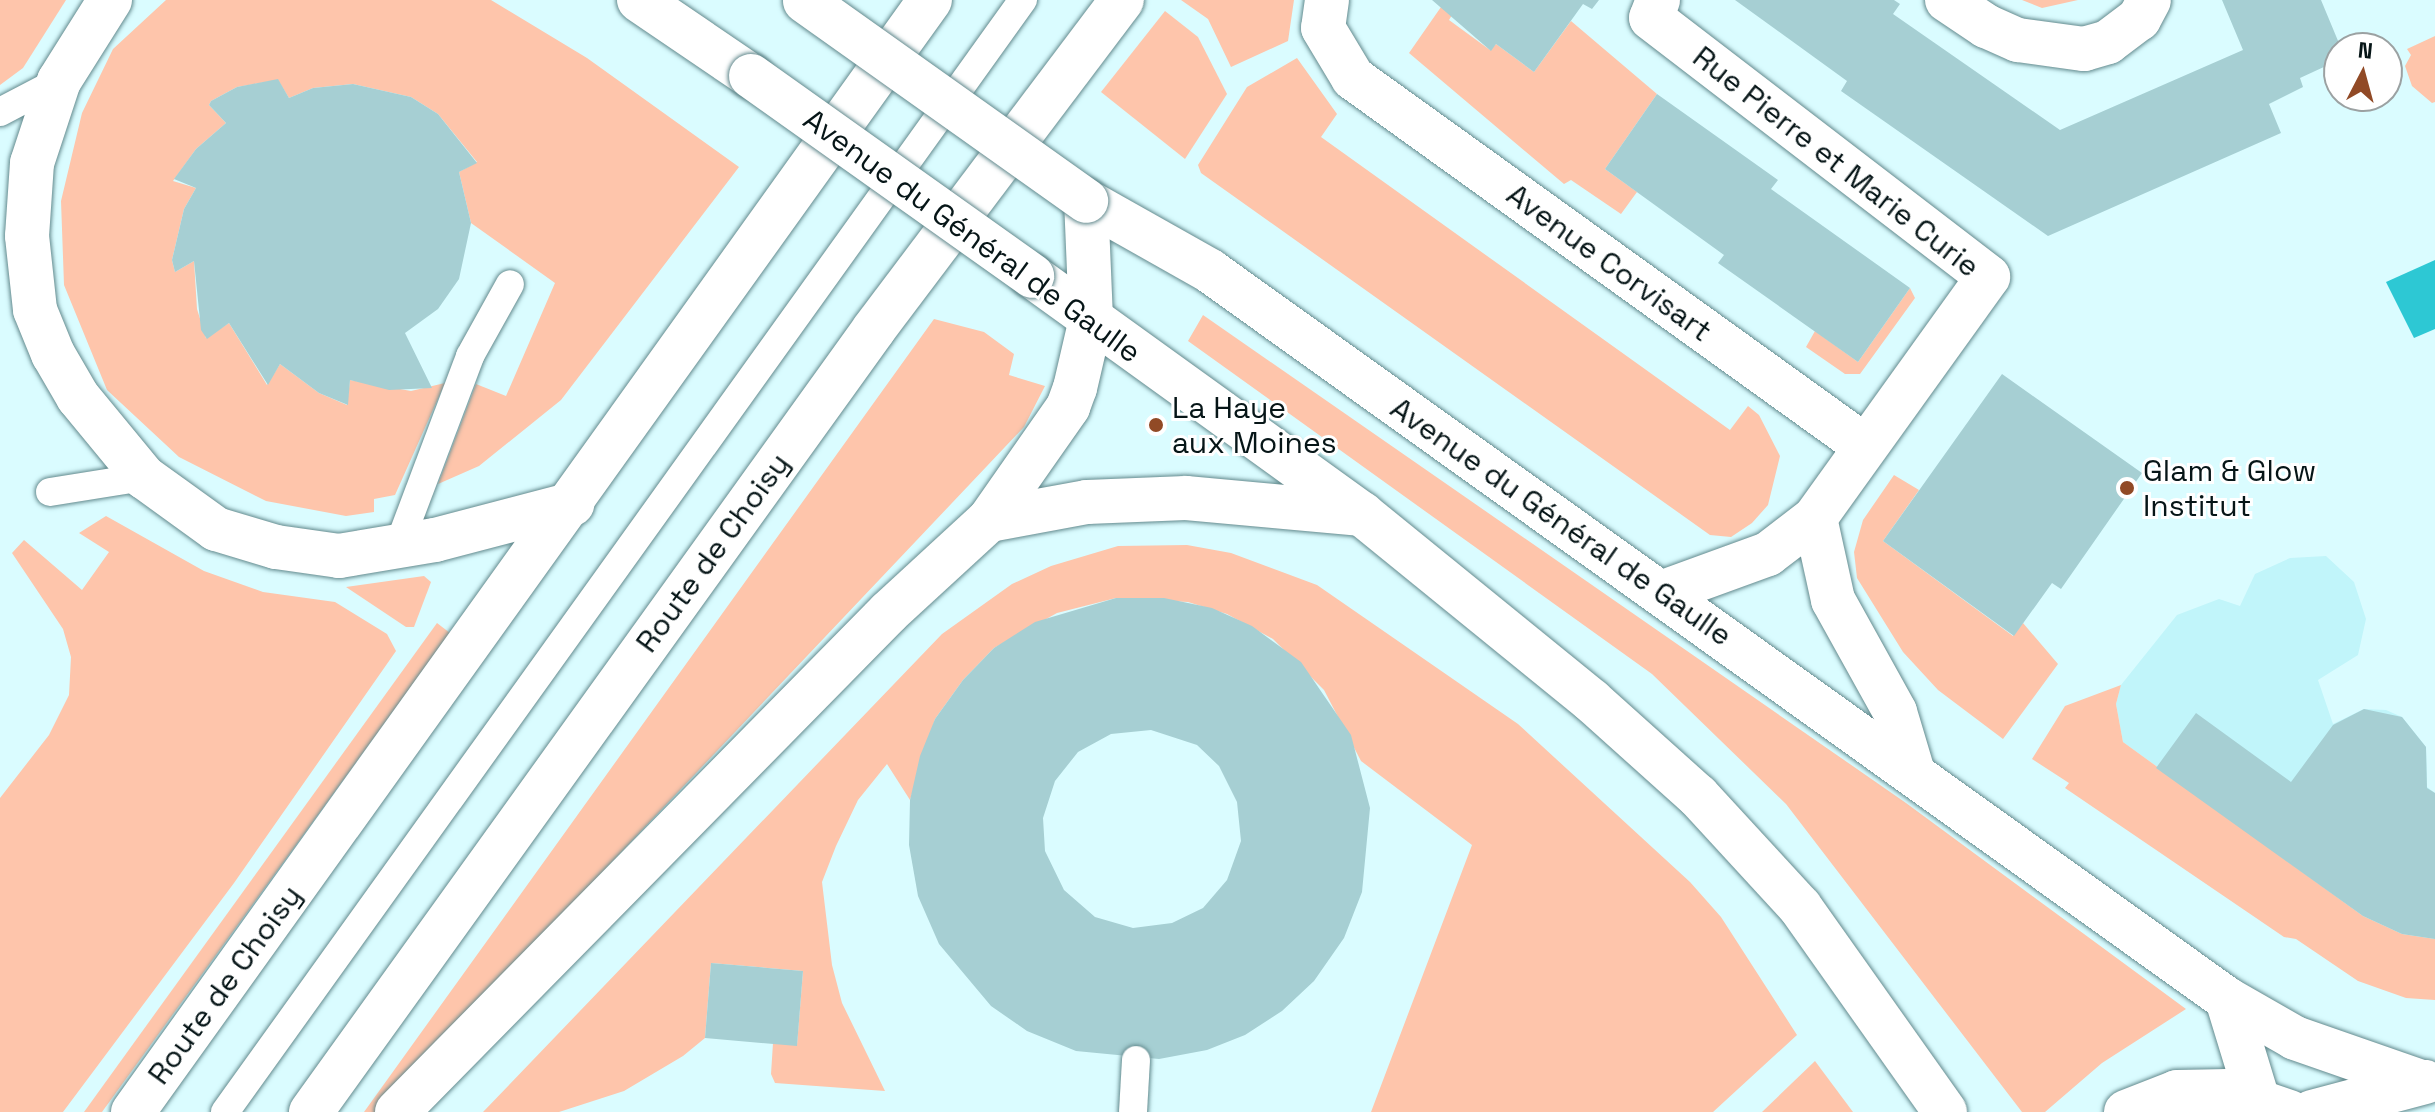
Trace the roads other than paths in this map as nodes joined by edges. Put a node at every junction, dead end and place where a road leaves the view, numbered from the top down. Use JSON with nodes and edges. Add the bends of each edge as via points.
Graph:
{"nodes":[{"id":1,"x":110,"y":0,"type":"edge"},
{"id":2,"x":639,"y":0,"type":"edge"},
{"id":3,"x":804,"y":0,"type":"edge"},
{"id":4,"x":930,"y":0,"type":"edge"},
{"id":5,"x":1023,"y":0,"type":"edge"},
{"id":6,"x":1122,"y":0,"type":"edge"},
{"id":7,"x":1327,"y":0,"type":"edge"},
{"id":8,"x":1658,"y":0,"type":"edge"},
{"id":9,"x":1947,"y":0,"type":"edge"},
{"id":10,"x":2149,"y":0,"type":"edge"},
{"id":11,"x":59,"y":81,"type":"junction"},
{"id":12,"x":0,"y":112,"type":"edge"},
{"id":13,"x":1086,"y":201,"type":"junction"},
{"id":14,"x":510,"y":284,"type":"dead end"},
{"id":15,"x":1091,"y":319,"type":"junction"},
{"id":16,"x":1865,"y":446,"type":"junction"},
{"id":17,"x":144,"y":477,"type":"junction"},
{"id":18,"x":50,"y":492,"type":"dead end"},
{"id":19,"x":572,"y":504,"type":"junction"},
{"id":20,"x":1362,"y":514,"type":"junction"},
{"id":21,"x":1815,"y":518,"type":"junction"},
{"id":22,"x":989,"y":520,"type":"junction"},
{"id":23,"x":398,"y":547,"type":"junction"},
{"id":24,"x":1661,"y":593,"type":"junction"},
{"id":25,"x":1912,"y":769,"type":"junction"},
{"id":26,"x":2227,"y":999,"type":"junction"},
{"id":27,"x":1136,"y":1060,"type":"dead end"},
{"id":28,"x":2428,"y":1083,"type":"edge"},
{"id":29,"x":2273,"y":1104,"type":"edge"},
{"id":30,"x":133,"y":1112,"type":"edge"},
{"id":31,"x":225,"y":1112,"type":"edge"},
{"id":32,"x":311,"y":1112,"type":"edge"},
{"id":33,"x":397,"y":1112,"type":"edge"},
{"id":34,"x":1133,"y":1112,"type":"edge"},
{"id":35,"x":1945,"y":1112,"type":"edge"},
{"id":36,"x":2126,"y":1112,"type":"edge"},
{"id":37,"x":2312,"y":1112,"type":"edge"}],
"edges":[{"from":1,"to":11,"type":"main road"},
{"from":2,"to":15,"type":"main road","name":"Avenue du Général de Gaulle","bridge":true},
{"from":3,"to":13,"type":"main road","name":"Avenue du Général de Gaulle","bridge":true},
{"from":4,"to":19,"type":"main road","name":"Route de Choisy"},
{"from":5,"to":31,"type":"lane"},
{"from":6,"to":32,"type":"main road","name":"Route de Choisy","via":[[874,329]]},
{"from":7,"to":16,"type":"main road","name":"Avenue Corvisart","via":[[1323,28],[1353,78]]},
{"from":8,"to":16,"type":"main road","name":"Rue Pierre et Marie Curie","via":[[1651,18],[1988,277]]},
{"from":9,"to":10,"type":"main road","via":[[2018,40],[2069,49],[2108,42],[2139,19]]},
{"from":11,"to":12,"type":"lane"},
{"from":11,"to":17,"type":"main road","via":[[32,163],[27,236],[35,310],[78,397]]},
{"from":13,"to":15,"type":"main road"},
{"from":13,"to":24,"type":"main road","name":"Avenue du Général de Gaulle","via":[[1210,271]]},
{"from":14,"to":23,"type":"lane","via":[[470,356]]},
{"from":15,"to":20,"type":"main road","name":"Avenue du Général de Gaulle"},
{"from":15,"to":22,"type":"main road","via":[[1068,407]]},
{"from":16,"to":21,"type":"main road"},
{"from":17,"to":18,"type":"lane"},
{"from":17,"to":23,"type":"main road","via":[[216,529],[276,547],[339,556]]},
{"from":19,"to":23,"type":"main road"},
{"from":19,"to":30,"type":"main road","name":"Route de Choisy"},
{"from":20,"to":22,"type":"main road","via":[[1186,498],[1087,502]]},
{"from":20,"to":35,"type":"main road","name":"Avenue du Général de Gaulle","via":[[1592,701],[1698,796],[1800,907]]},
{"from":21,"to":24,"type":"main road","via":[[1768,554]]},
{"from":21,"to":25,"type":"main road","via":[[1833,600],[1895,712]]},
{"from":22,"to":33,"type":"main road","via":[[889,612]]},
{"from":24,"to":25,"type":"main road","name":"Avenue du Général de Gaulle"},
{"from":25,"to":26,"type":"main road","name":"Avenue du Général de Gaulle"},
{"from":26,"to":28,"type":"main road","name":"Avenue du Général de Gaulle","via":[[2295,1038]]},
{"from":26,"to":29,"type":"main road"},
{"from":27,"to":34,"type":"lane"},
{"from":28,"to":37,"type":"main road"},
{"from":29,"to":36,"type":"main road","via":[[2228,1091],[2177,1092]]}]}
